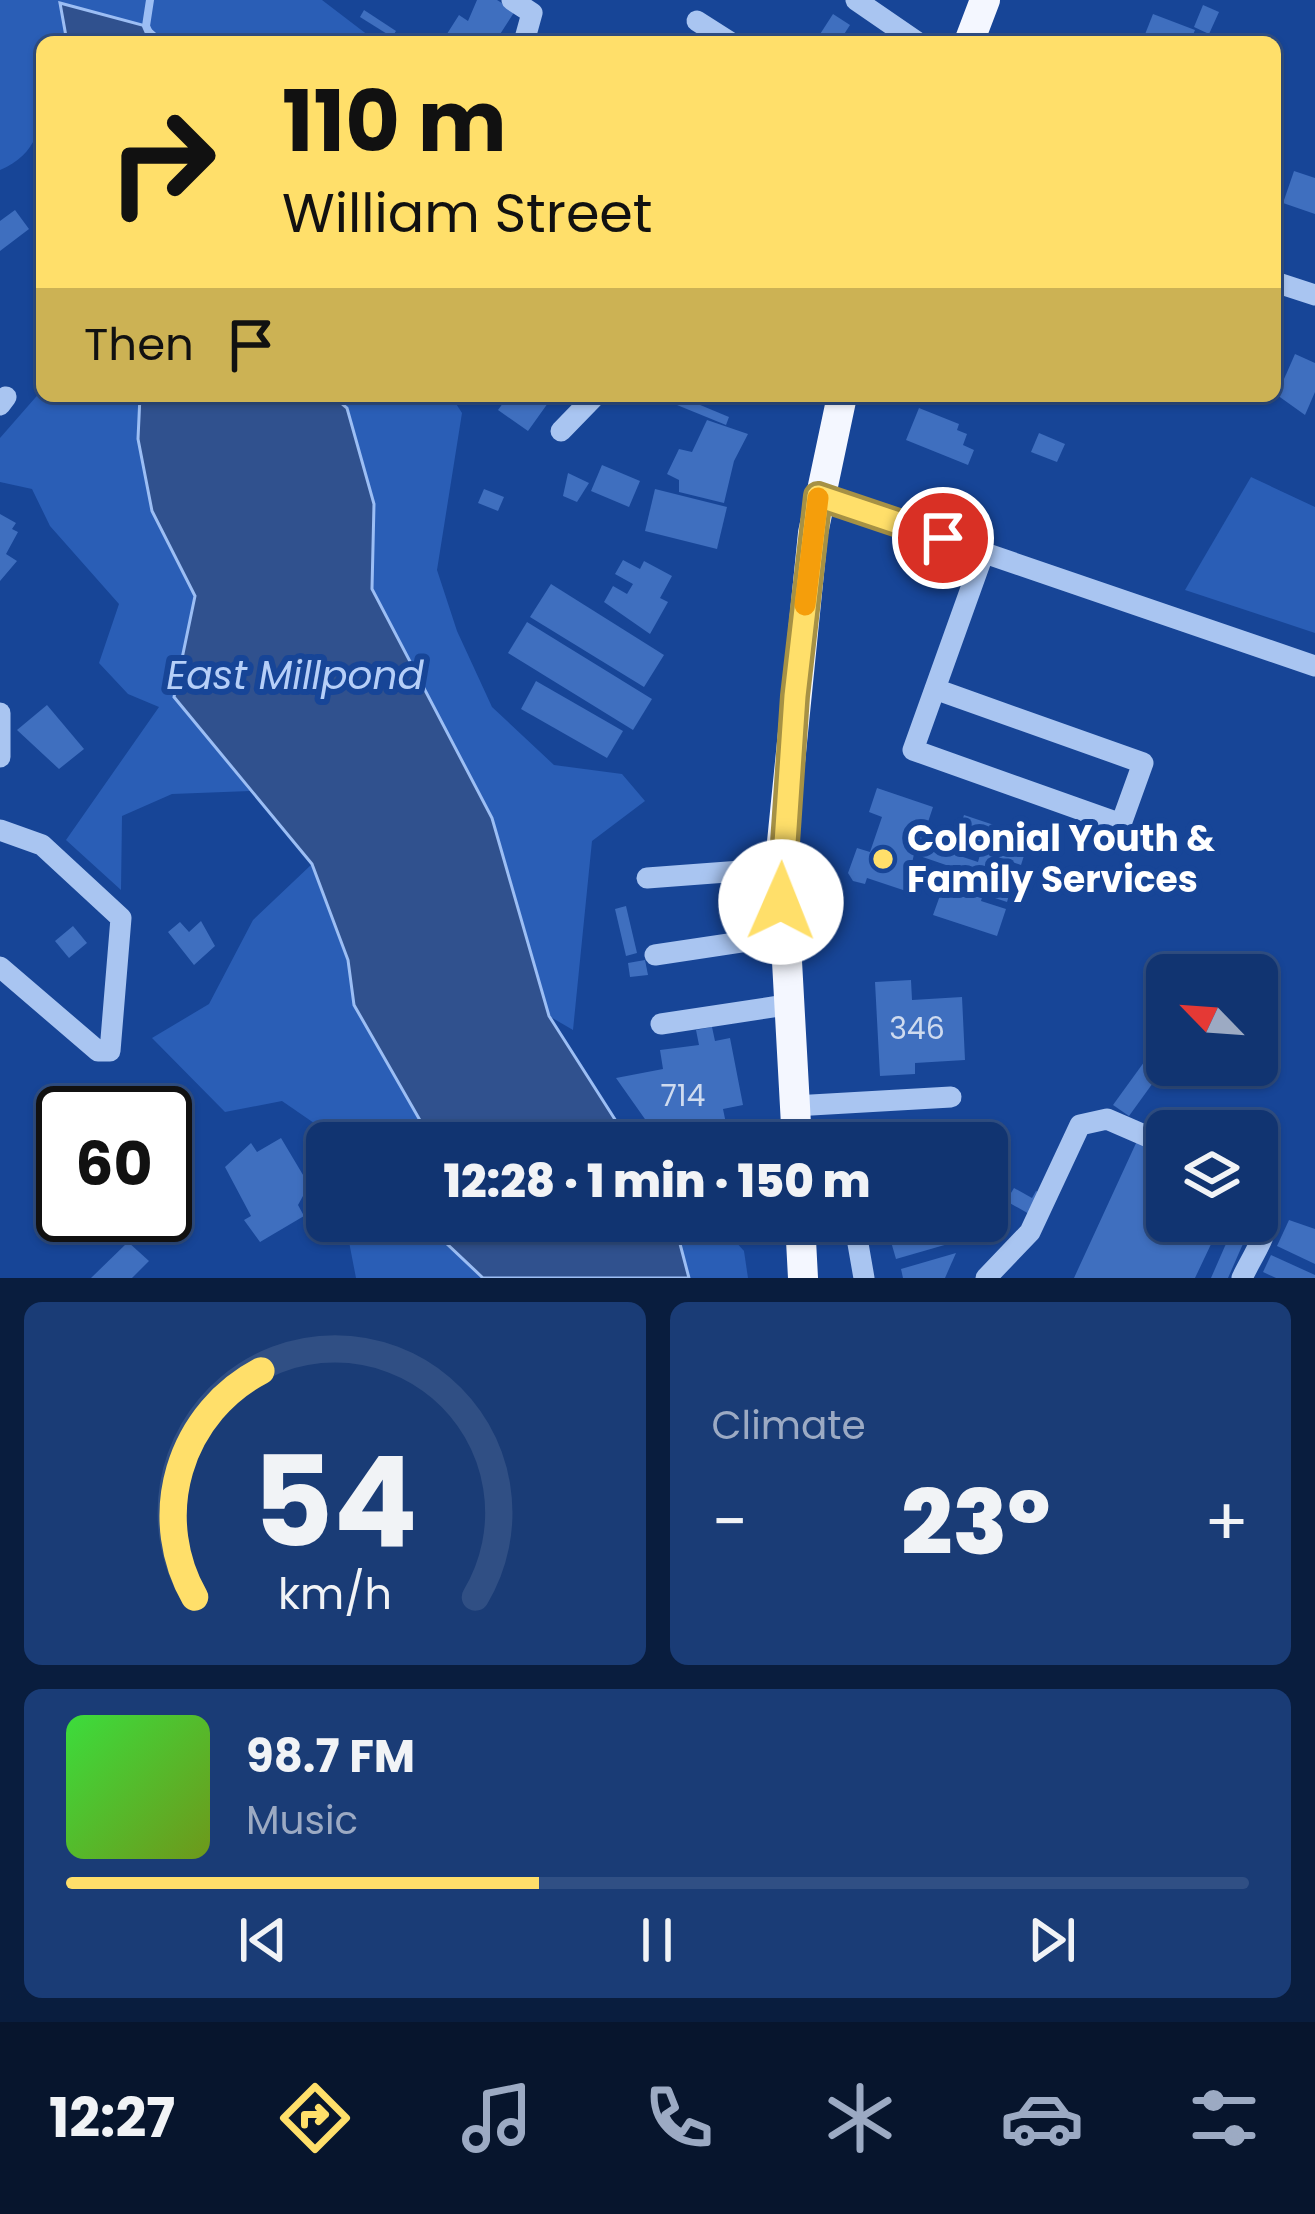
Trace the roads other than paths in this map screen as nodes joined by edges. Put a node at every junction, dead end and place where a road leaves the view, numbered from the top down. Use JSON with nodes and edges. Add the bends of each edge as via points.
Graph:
{"nodes":[{"id":1,"x":512,"y":0,"type":"edge"},
{"id":2,"x":856,"y":0,"type":"edge"},
{"id":3,"x":985,"y":0,"type":"edge"},
{"id":4,"x":697,"y":21,"type":"dead end"},
{"id":5,"x":526,"y":36,"type":"edge"},
{"id":6,"x":721,"y":36,"type":"edge"},
{"id":7,"x":908,"y":36,"type":"edge"},
{"id":8,"x":971,"y":36,"type":"edge"},
{"id":9,"x":1281,"y":284,"type":"edge"},
{"id":10,"x":1315,"y":295,"type":"edge"},
{"id":11,"x":589,"y":402,"type":"edge"},
{"id":12,"x":841,"y":402,"type":"edge"},
{"id":13,"x":561,"y":431,"type":"dead end"},
{"id":14,"x":818,"y":496,"type":"junction"},
{"id":15,"x":984,"y":552,"type":"junction"},
{"id":16,"x":1315,"y":666,"type":"edge"},
{"id":17,"x":935,"y":689,"type":"junction"},
{"id":18,"x":0,"y":713,"type":"edge"},
{"id":19,"x":0,"y":758,"type":"edge"},
{"id":20,"x":0,"y":830,"type":"edge"},
{"id":21,"x":780,"y":868,"type":"junction"},
{"id":22,"x":647,"y":878,"type":"dead end"},
{"id":23,"x":782,"y":936,"type":"junction"},
{"id":24,"x":655,"y":956,"type":"dead end"},
{"id":25,"x":0,"y":967,"type":"edge"},
{"id":26,"x":786,"y":1005,"type":"junction"},
{"id":27,"x":662,"y":1024,"type":"dead end"},
{"id":28,"x":951,"y":1097,"type":"dead end"},
{"id":29,"x":794,"y":1106,"type":"junction"},
{"id":30,"x":795,"y":1122,"type":"edge"},
{"id":31,"x":1146,"y":1136,"type":"edge"},
{"id":32,"x":801,"y":1242,"type":"edge"},
{"id":33,"x":858,"y":1242,"type":"edge"},
{"id":34,"x":1259,"y":1242,"type":"edge"},
{"id":35,"x":803,"y":1278,"type":"edge"},
{"id":36,"x":864,"y":1278,"type":"edge"},
{"id":37,"x":986,"y":1278,"type":"edge"},
{"id":38,"x":1242,"y":1278,"type":"edge"}],
"edges":[{"from":1,"to":5,"type":"street","via":[[532,14]]},
{"from":2,"to":7,"type":"street"},
{"from":3,"to":8,"type":"main road"},
{"from":4,"to":6,"type":"street"},
{"from":9,"to":10,"type":"street"},
{"from":11,"to":13,"type":"street"},
{"from":12,"to":14,"type":"main road"},
{"from":14,"to":15,"type":"street"},
{"from":14,"to":21,"type":"main road"},
{"from":15,"to":16,"type":"street"},
{"from":15,"to":17,"type":"street"},
{"from":17,"to":17,"type":"street","via":[[913,750],[1121,824],[1143,763]]},
{"from":18,"to":19,"type":"street"},
{"from":20,"to":25,"type":"street","via":[[43,845],[121,918],[110,1051],[98,1051]]},
{"from":21,"to":22,"type":"street"},
{"from":21,"to":23,"type":"main road"},
{"from":23,"to":24,"type":"street"},
{"from":23,"to":26,"type":"main road"},
{"from":26,"to":27,"type":"street"},
{"from":26,"to":29,"type":"main road"},
{"from":28,"to":29,"type":"street"},
{"from":29,"to":30,"type":"main road"},
{"from":31,"to":37,"type":"street","via":[[1108,1119],[1080,1125],[1030,1232]]},
{"from":32,"to":35,"type":"main road"},
{"from":33,"to":36,"type":"street"},
{"from":34,"to":38,"type":"street"}]}
